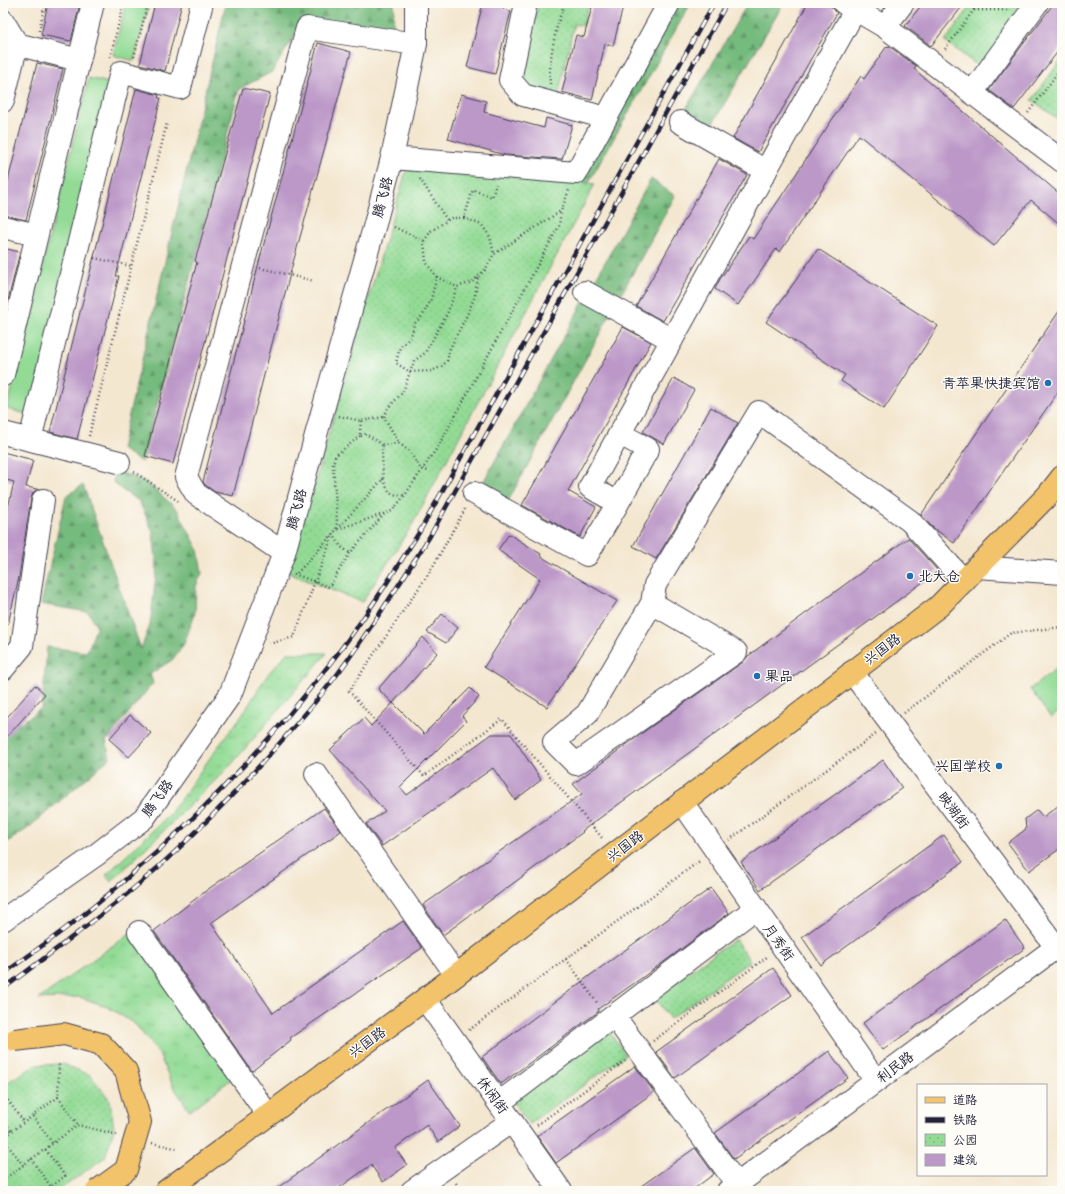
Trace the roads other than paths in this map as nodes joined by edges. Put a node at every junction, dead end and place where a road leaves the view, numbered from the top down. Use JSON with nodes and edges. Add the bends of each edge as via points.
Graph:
{"nodes":[{"id":1,"x":6,"y":3,"type":"edge"},
{"id":2,"x":93,"y":3,"type":"edge"},
{"id":3,"x":202,"y":3,"type":"edge"},
{"id":4,"x":416,"y":3,"type":"edge"},
{"id":5,"x":526,"y":3,"type":"edge"},
{"id":6,"x":669,"y":3,"type":"edge"},
{"id":7,"x":903,"y":3,"type":"edge"},
{"id":8,"x":853,"y":5,"type":"edge"},
{"id":9,"x":1035,"y":7,"type":"edge"},
{"id":10,"x":3,"y":16,"type":"edge"},
{"id":11,"x":3,"y":20,"type":"edge"},
{"id":12,"x":885,"y":27,"type":"junction"},
{"id":13,"x":416,"y":44,"type":"junction"},
{"id":14,"x":26,"y":46,"type":"junction"},
{"id":15,"x":79,"y":60,"type":"junction"},
{"id":16,"x":972,"y":93,"type":"junction"},
{"id":17,"x":3,"y":101,"type":"edge"},
{"id":18,"x":606,"y":118,"type":"junction"},
{"id":19,"x":680,"y":122,"type":"dead end"},
{"id":20,"x":1060,"y":155,"type":"edge"},
{"id":21,"x":400,"y":159,"type":"junction"},
{"id":22,"x":766,"y":171,"type":"junction"},
{"id":23,"x":3,"y":227,"type":"edge"},
{"id":24,"x":37,"y":235,"type":"junction"},
{"id":25,"x":586,"y":292,"type":"dead end"},
{"id":26,"x":672,"y":340,"type":"junction"},
{"id":27,"x":3,"y":375,"type":"edge"},
{"id":28,"x":3,"y":433,"type":"edge"},
{"id":29,"x":620,"y":434,"type":"junction"},
{"id":30,"x":30,"y":440,"type":"junction"},
{"id":31,"x":119,"y":462,"type":"dead end"},
{"id":32,"x":1062,"y":477,"type":"edge"},
{"id":33,"x":474,"y":493,"type":"road end"},
{"id":34,"x":43,"y":500,"type":"dead end"},
{"id":35,"x":618,"y":503,"type":"junction"},
{"id":36,"x":284,"y":553,"type":"junction"},
{"id":37,"x":1062,"y":572,"type":"edge"},
{"id":38,"x":971,"y":574,"type":"junction"},
{"id":39,"x":652,"y":603,"type":"junction"},
{"id":40,"x":3,"y":669,"type":"edge"},
{"id":41,"x":852,"y":672,"type":"junction"},
{"id":42,"x":316,"y":774,"type":"dead end"},
{"id":43,"x":682,"y":802,"type":"junction"},
{"id":44,"x":756,"y":908,"type":"junction"},
{"id":45,"x":3,"y":920,"type":"edge"},
{"id":46,"x":139,"y":932,"type":"dead end"},
{"id":47,"x":1059,"y":945,"type":"edge"},
{"id":48,"x":456,"y":975,"type":"junction"},
{"id":49,"x":425,"y":999,"type":"junction"},
{"id":50,"x":612,"y":1017,"type":"junction"},
{"id":51,"x":9,"y":1044,"type":"edge"},
{"id":52,"x":876,"y":1081,"type":"junction"},
{"id":53,"x":499,"y":1103,"type":"junction"},
{"id":54,"x":268,"y":1115,"type":"junction"},
{"id":55,"x":512,"y":1121,"type":"junction"},
{"id":56,"x":733,"y":1187,"type":"edge"},
{"id":57,"x":97,"y":1191,"type":"edge"},
{"id":58,"x":166,"y":1191,"type":"edge"},
{"id":59,"x":412,"y":1191,"type":"edge"},
{"id":60,"x":561,"y":1191,"type":"edge"}],
"edges":[{"from":1,"to":10,"type":"street"},
{"from":2,"to":15,"type":"street"},
{"from":3,"to":30,"type":"street","via":[[180,88],[120,70]]},
{"from":4,"to":13,"type":"street","name":"腾飞路"},
{"from":5,"to":18,"type":"street","via":[[510,80],[523,95]]},
{"from":6,"to":18,"type":"street"},
{"from":7,"to":12,"type":"street"},
{"from":8,"to":12,"type":"street"},
{"from":8,"to":22,"type":"street"},
{"from":9,"to":16,"type":"street"},
{"from":11,"to":14,"type":"street"},
{"from":12,"to":16,"type":"street"},
{"from":13,"to":21,"type":"street","name":"腾飞路"},
{"from":13,"to":36,"type":"street","via":[[307,28],[186,478],[196,494]]},
{"from":14,"to":15,"type":"street"},
{"from":14,"to":17,"type":"street"},
{"from":15,"to":24,"type":"street"},
{"from":16,"to":20,"type":"street","via":[[1018,128]]},
{"from":18,"to":21,"type":"street","via":[[576,173]]},
{"from":19,"to":22,"type":"street"},
{"from":21,"to":36,"type":"street","name":"腾飞路","via":[[375,224]]},
{"from":22,"to":26,"type":"street"},
{"from":23,"to":24,"type":"street"},
{"from":24,"to":27,"type":"street"},
{"from":25,"to":26,"type":"street"},
{"from":26,"to":29,"type":"street"},
{"from":28,"to":30,"type":"street"},
{"from":29,"to":35,"type":"street","via":[[590,487]]},
{"from":29,"to":35,"type":"street","via":[[648,449]]},
{"from":30,"to":31,"type":"street"},
{"from":32,"to":38,"type":"main road","name":"兴国路","via":[[1047,496]]},
{"from":33,"to":35,"type":"street","via":[[587,555]]},
{"from":34,"to":40,"type":"street","via":[[22,646]]},
{"from":36,"to":45,"type":"street","name":"腾飞路","via":[[230,695],[144,818]]},
{"from":37,"to":38,"type":"street"},
{"from":38,"to":39,"type":"street","via":[[910,522],[759,412],[655,586]]},
{"from":38,"to":41,"type":"main road","name":"兴国路","via":[[939,606]]},
{"from":39,"to":39,"type":"street","via":[[736,652],[576,764],[554,742],[587,714]]},
{"from":41,"to":43,"type":"main road","name":"兴国路"},
{"from":41,"to":47,"type":"street","name":"映湖街"},
{"from":42,"to":48,"type":"street"},
{"from":43,"to":44,"type":"street","name":"月秀街"},
{"from":43,"to":48,"type":"main road","name":"兴国路"},
{"from":44,"to":50,"type":"street"},
{"from":44,"to":52,"type":"street","name":"月秀街"},
{"from":46,"to":54,"type":"street"},
{"from":47,"to":52,"type":"street","name":"利民路"},
{"from":48,"to":49,"type":"main road","name":"兴国路"},
{"from":49,"to":53,"type":"street","name":"休闲街"},
{"from":49,"to":54,"type":"main road","name":"兴国路"},
{"from":50,"to":53,"type":"street"},
{"from":50,"to":56,"type":"street"},
{"from":51,"to":57,"type":"main road","bridge":true,"via":[[64,1034],[100,1044],[126,1071],[140,1122],[126,1170]]},
{"from":52,"to":56,"type":"street","name":"利民路"},
{"from":53,"to":55,"type":"street","name":"休闲街"},
{"from":54,"to":58,"type":"main road","name":"兴国路"},
{"from":55,"to":59,"type":"street"},
{"from":55,"to":60,"type":"street","name":"休闲街"}]}
